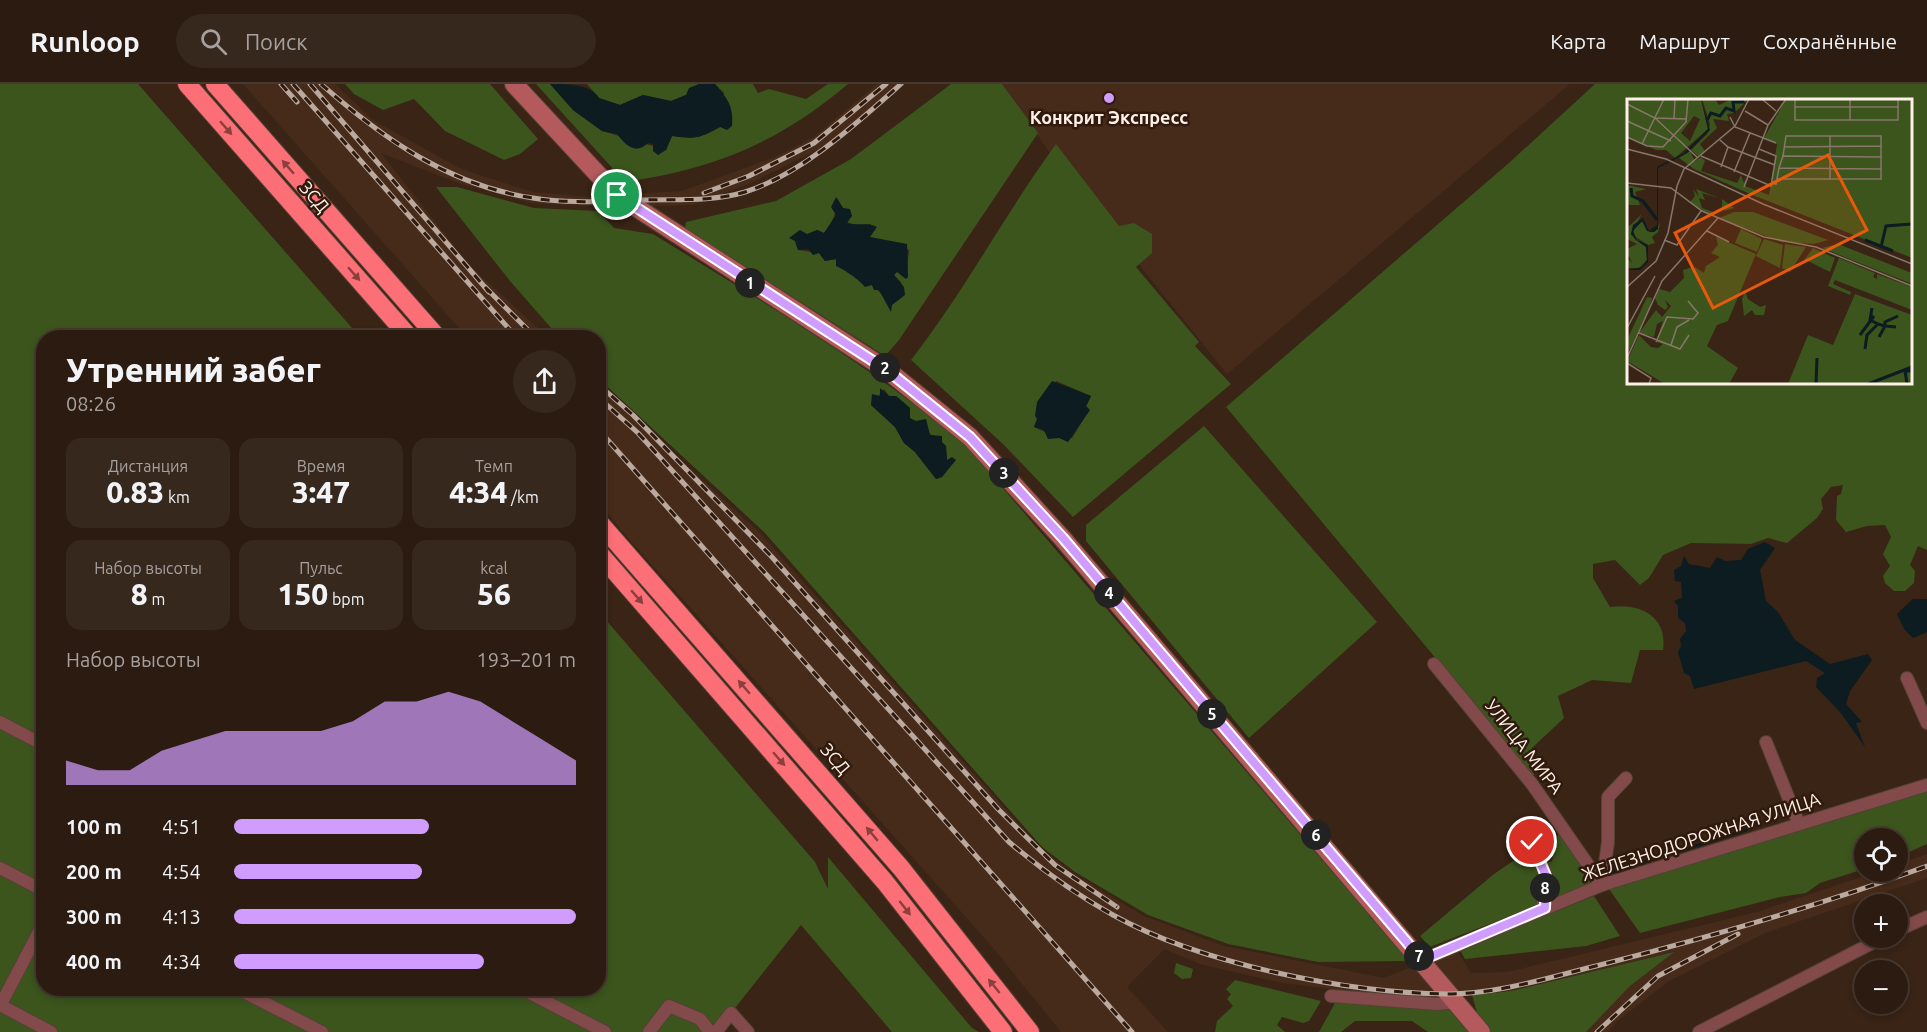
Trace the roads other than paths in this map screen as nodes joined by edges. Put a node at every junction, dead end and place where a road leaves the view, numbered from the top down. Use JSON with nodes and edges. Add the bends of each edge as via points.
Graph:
{"nodes":[{"id":1,"x":187,"y":84,"type":"edge"},
{"id":2,"x":215,"y":84,"type":"edge"},
{"id":3,"x":514,"y":84,"type":"edge"},
{"id":4,"x":403,"y":330,"type":"edge"},
{"id":5,"x":431,"y":330,"type":"edge"},
{"id":6,"x":606,"y":530,"type":"edge"},
{"id":7,"x":606,"y":561,"type":"edge"},
{"id":8,"x":1434,"y":664,"type":"dead end"},
{"id":9,"x":1907,"y":678,"type":"dead end"},
{"id":10,"x":1923,"y":702,"type":"edge"},
{"id":11,"x":0,"y":722,"type":"edge"},
{"id":12,"x":1927,"y":723,"type":"edge"},
{"id":13,"x":36,"y":740,"type":"edge"},
{"id":14,"x":1766,"y":742,"type":"dead end"},
{"id":15,"x":1626,"y":778,"type":"dead end"},
{"id":16,"x":1927,"y":785,"type":"edge"},
{"id":17,"x":1799,"y":825,"type":"junction"},
{"id":18,"x":1532,"y":838,"type":"dead end"},
{"id":19,"x":0,"y":868,"type":"edge"},
{"id":20,"x":1602,"y":885,"type":"junction"},
{"id":21,"x":36,"y":887,"type":"edge"},
{"id":22,"x":1545,"y":908,"type":"junction"},
{"id":23,"x":1927,"y":917,"type":"edge"},
{"id":24,"x":1908,"y":926,"type":"edge"},
{"id":25,"x":36,"y":936,"type":"edge"},
{"id":26,"x":1863,"y":948,"type":"edge"},
{"id":27,"x":1422,"y":960,"type":"junction"},
{"id":28,"x":252,"y":996,"type":"edge"},
{"id":29,"x":535,"y":996,"type":"edge"},
{"id":30,"x":1331,"y":996,"type":"dead end"},
{"id":31,"x":1456,"y":1002,"type":"junction"},
{"id":32,"x":0,"y":1006,"type":"edge"},
{"id":33,"x":51,"y":1032,"type":"edge"},
{"id":34,"x":322,"y":1032,"type":"edge"},
{"id":35,"x":605,"y":1032,"type":"edge"},
{"id":36,"x":649,"y":1032,"type":"edge"},
{"id":37,"x":710,"y":1032,"type":"edge"},
{"id":38,"x":716,"y":1032,"type":"edge"},
{"id":39,"x":748,"y":1032,"type":"edge"},
{"id":40,"x":1003,"y":1032,"type":"edge"},
{"id":41,"x":1030,"y":1032,"type":"edge"},
{"id":42,"x":1481,"y":1032,"type":"edge"},
{"id":43,"x":1699,"y":1032,"type":"edge"}],
"edges":[{"from":1,"to":4,"type":"highway","name":"ЗСД","one_way":true},
{"from":5,"to":2,"type":"highway","name":"ЗСД","one_way":true},
{"from":3,"to":27,"type":"main road","via":[[617,195],[887,370],[970,437],[1063,538]]},
{"from":41,"to":6,"type":"highway","name":"ЗСД","one_way":true,"via":[[871,832]]},
{"from":7,"to":40,"type":"highway","one_way":true,"via":[[885,882]]},
{"from":8,"to":20,"type":"street","name":"УЛИЦА МИРА","via":[[1532,784]]},
{"from":9,"to":10,"type":"street"},
{"from":10,"to":12,"type":"street"},
{"from":11,"to":13,"type":"street"},
{"from":14,"to":17,"type":"street"},
{"from":15,"to":20,"type":"street","via":[[1608,797],[1608,842]]},
{"from":16,"to":17,"type":"street","name":"ЖЕЛЕЗНОДОРОЖНАЯ УЛИЦА"},
{"from":17,"to":20,"type":"street","name":"ЖЕЛЕЗНОДОРОЖНАЯ УЛИЦА"},
{"from":18,"to":22,"type":"street","via":[[1546,876]]},
{"from":19,"to":21,"type":"street"},
{"from":20,"to":22,"type":"street","name":"ЖЕЛЕЗНОДОРОЖНАЯ УЛИЦА"},
{"from":22,"to":27,"type":"street","name":"ЖЕЛЕЗНОДОРОЖНАЯ УЛИЦА"},
{"from":23,"to":24,"type":"street"},
{"from":25,"to":32,"type":"street"},
{"from":26,"to":43,"type":"street"},
{"from":27,"to":31,"type":"main road"},
{"from":28,"to":34,"type":"street"},
{"from":29,"to":35,"type":"street"},
{"from":30,"to":31,"type":"street"},
{"from":31,"to":42,"type":"main road"},
{"from":32,"to":33,"type":"street"},
{"from":36,"to":37,"type":"street","via":[[669,1006],[700,1019]]},
{"from":38,"to":39,"type":"street","via":[[731,1013]]}]}
